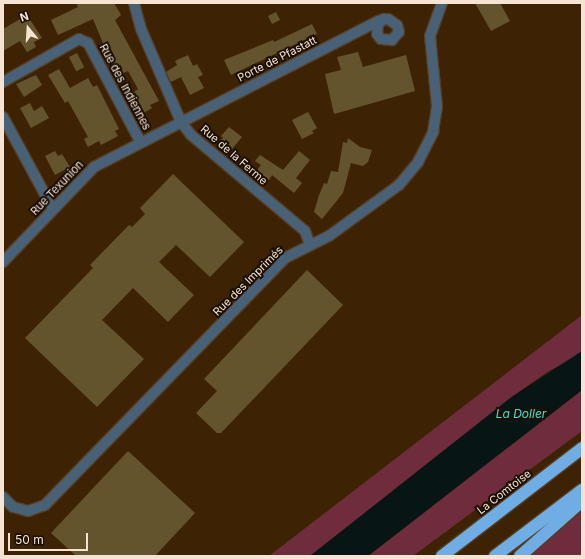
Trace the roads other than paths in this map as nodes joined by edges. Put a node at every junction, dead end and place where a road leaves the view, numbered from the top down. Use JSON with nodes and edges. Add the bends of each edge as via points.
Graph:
{"nodes":[{"id":1,"x":134,"y":3,"type":"edge"},
{"id":2,"x":442,"y":3,"type":"edge"},
{"id":3,"x":384,"y":19,"type":"dead end"},
{"id":4,"x":3,"y":82,"type":"edge"},
{"id":5,"x":3,"y":117,"type":"edge"},
{"id":6,"x":181,"y":122,"type":"junction"},
{"id":7,"x":141,"y":143,"type":"junction"},
{"id":8,"x":53,"y":209,"type":"junction"},
{"id":9,"x":310,"y":245,"type":"junction"},
{"id":10,"x":3,"y":262,"type":"edge"},
{"id":11,"x":582,"y":448,"type":"edge"},
{"id":12,"x":582,"y":490,"type":"edge"},
{"id":13,"x":3,"y":497,"type":"edge"},
{"id":14,"x":582,"y":501,"type":"edge"},
{"id":15,"x":442,"y":556,"type":"edge"},
{"id":16,"x":496,"y":556,"type":"edge"},
{"id":17,"x":520,"y":556,"type":"edge"}],
"edges":[{"from":1,"to":6,"type":"street","name":"Rue de la Ferme","via":[[141,28]]},
{"from":2,"to":9,"type":"street","name":"Rue des Imprimés","via":[[430,36],[436,106],[433,132],[418,162],[399,185],[375,204],[329,236]]},
{"from":3,"to":6,"type":"street","name":"Porte de Pfastatt"},
{"from":4,"to":7,"type":"street","name":"Rue des Indiennes","via":[[79,39],[88,43]]},
{"from":5,"to":8,"type":"street"},
{"from":6,"to":7,"type":"street","name":"Rue Texunion"},
{"from":6,"to":9,"type":"street","name":"Rue de la Ferme","via":[[191,135],[305,231]]},
{"from":7,"to":8,"type":"street","name":"Rue Texunion","via":[[94,167]]},
{"from":8,"to":10,"type":"street","name":"Rue Texunion"},
{"from":9,"to":13,"type":"street","name":"Rue des Imprimés","via":[[285,258],[45,505],[28,511],[14,507]]},
{"from":11,"to":15,"type":"highway","name":"La Comtoise"},
{"from":12,"to":16,"type":"highway"},
{"from":14,"to":17,"type":"highway"}]}
